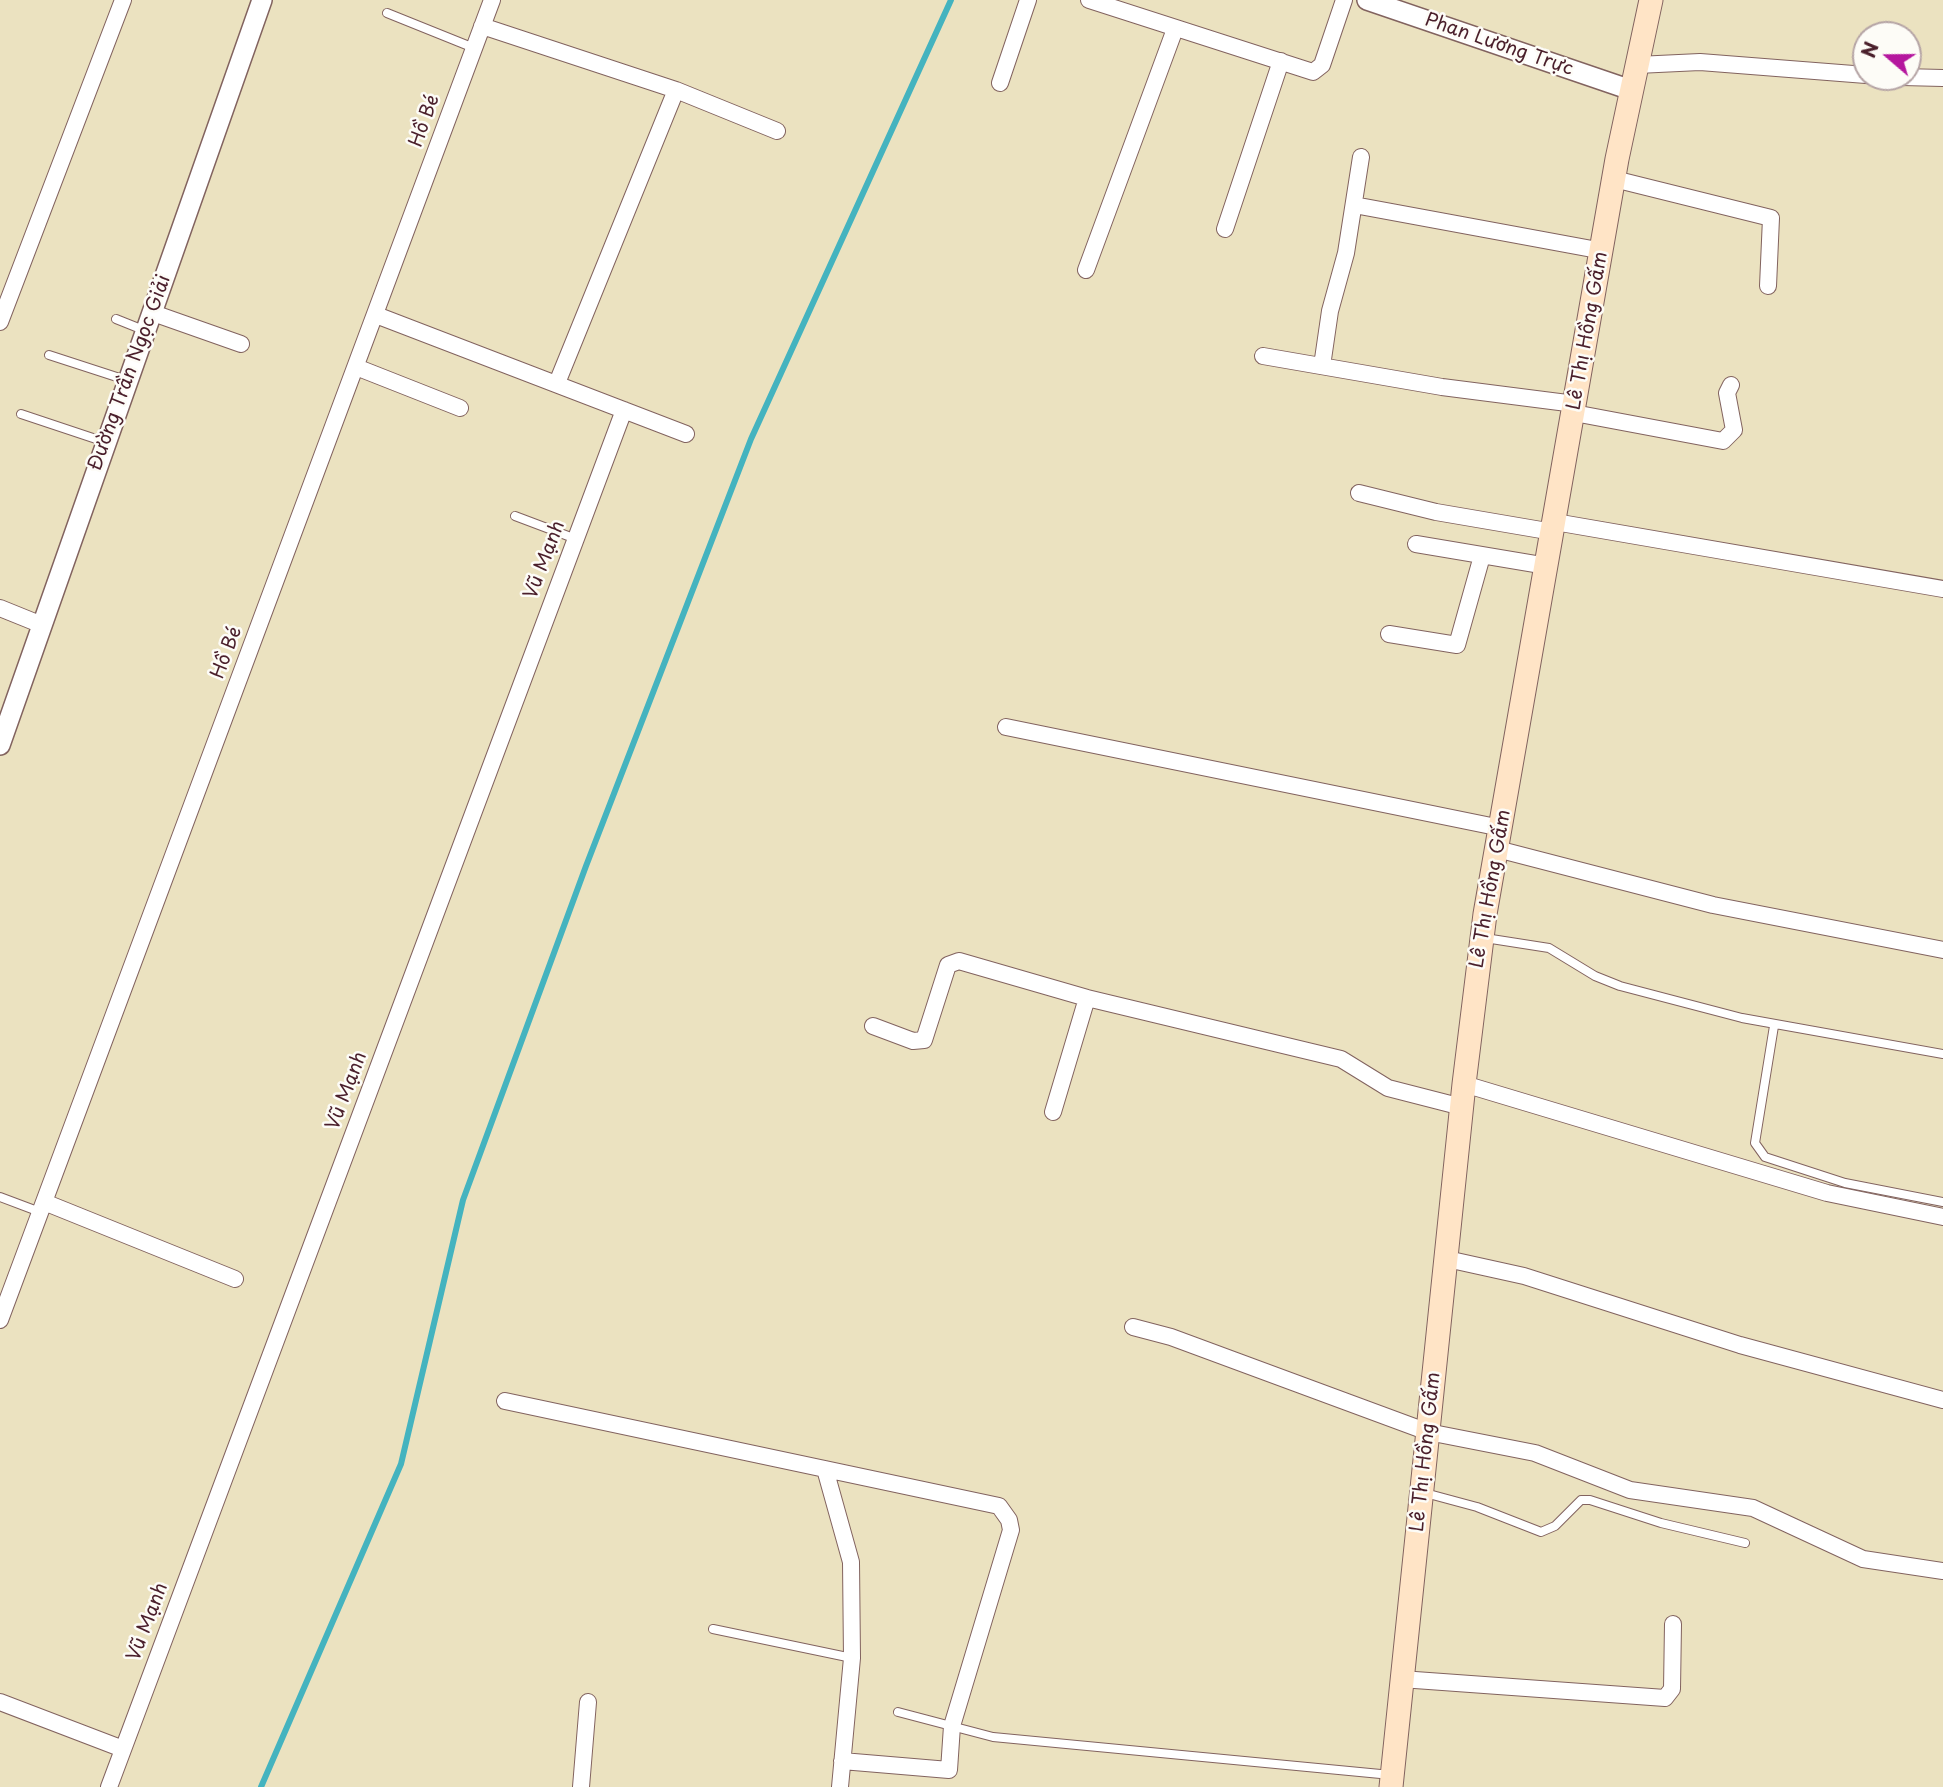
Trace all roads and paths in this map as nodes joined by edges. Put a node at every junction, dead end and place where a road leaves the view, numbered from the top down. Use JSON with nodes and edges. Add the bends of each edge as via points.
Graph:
{"nodes":[{"id":1,"x":124,"y":0,"type":"edge"},
{"id":2,"x":262,"y":0,"type":"edge"},
{"id":3,"x":492,"y":0,"type":"edge"},
{"id":4,"x":1028,"y":0,"type":"edge"},
{"id":5,"x":1089,"y":0,"type":"edge"},
{"id":6,"x":1344,"y":0,"type":"edge"},
{"id":7,"x":1367,"y":0,"type":"edge"},
{"id":8,"x":1651,"y":0,"type":"edge"},
{"id":9,"x":387,"y":13,"type":"dead end"},
{"id":10,"x":482,"y":26,"type":"junction"},
{"id":11,"x":1175,"y":29,"type":"junction"},
{"id":12,"x":474,"y":48,"type":"junction"},
{"id":13,"x":1281,"y":61,"type":"junction"},
{"id":14,"x":1637,"y":65,"type":"junction"},
{"id":15,"x":1852,"y":74,"type":"edge"},
{"id":16,"x":1922,"y":77,"type":"edge"},
{"id":17,"x":1943,"y":78,"type":"edge"},
{"id":18,"x":1000,"y":83,"type":"dead end"},
{"id":19,"x":676,"y":90,"type":"junction"},
{"id":20,"x":1631,"y":90,"type":"junction"},
{"id":21,"x":777,"y":131,"type":"dead end"},
{"id":22,"x":1361,"y":157,"type":"dead end"},
{"id":23,"x":1614,"y":179,"type":"junction"},
{"id":24,"x":1354,"y":205,"type":"junction"},
{"id":25,"x":1225,"y":229,"type":"dead end"},
{"id":26,"x":1603,"y":251,"type":"junction"},
{"id":27,"x":1086,"y":271,"type":"dead end"},
{"id":28,"x":6,"y":285,"type":"edge"},
{"id":29,"x":1768,"y":286,"type":"dead end"},
{"id":30,"x":376,"y":314,"type":"junction"},
{"id":31,"x":116,"y":319,"type":"dead end"},
{"id":32,"x":0,"y":322,"type":"edge"},
{"id":33,"x":150,"y":322,"type":"junction"},
{"id":34,"x":240,"y":344,"type":"dead end"},
{"id":35,"x":49,"y":355,"type":"dead end"},
{"id":36,"x":1263,"y":356,"type":"dead end"},
{"id":37,"x":1322,"y":366,"type":"junction"},
{"id":38,"x":356,"y":367,"type":"junction"},
{"id":39,"x":129,"y":381,"type":"junction"},
{"id":40,"x":557,"y":383,"type":"junction"},
{"id":41,"x":1731,"y":385,"type":"dead end"},
{"id":42,"x":460,"y":408,"type":"dead end"},
{"id":43,"x":1575,"y":409,"type":"junction"},
{"id":44,"x":624,"y":410,"type":"junction"},
{"id":45,"x":21,"y":414,"type":"dead end"},
{"id":46,"x":686,"y":434,"type":"dead end"},
{"id":47,"x":105,"y":442,"type":"junction"},
{"id":48,"x":1359,"y":493,"type":"dead end"},
{"id":49,"x":514,"y":516,"type":"dead end"},
{"id":50,"x":1554,"y":527,"type":"junction"},
{"id":51,"x":576,"y":539,"type":"junction"},
{"id":52,"x":1416,"y":544,"type":"dead end"},
{"id":53,"x":1482,"y":555,"type":"junction"},
{"id":54,"x":1547,"y":566,"type":"junction"},
{"id":55,"x":1943,"y":589,"type":"edge"},
{"id":56,"x":0,"y":608,"type":"edge"},
{"id":57,"x":42,"y":625,"type":"junction"},
{"id":58,"x":1389,"y":634,"type":"dead end"},
{"id":59,"x":1006,"y":727,"type":"dead end"},
{"id":60,"x":0,"y":746,"type":"edge"},
{"id":61,"x":1499,"y":839,"type":"junction"},
{"id":62,"x":1481,"y":937,"type":"junction"},
{"id":63,"x":1943,"y":950,"type":"edge"},
{"id":64,"x":1087,"y":998,"type":"junction"},
{"id":65,"x":873,"y":1026,"type":"dead end"},
{"id":66,"x":1774,"y":1026,"type":"junction"},
{"id":67,"x":1943,"y":1054,"type":"edge"},
{"id":68,"x":1463,"y":1095,"type":"junction"},
{"id":69,"x":1053,"y":1112,"type":"dead end"},
{"id":70,"x":0,"y":1197,"type":"edge"},
{"id":71,"x":1943,"y":1202,"type":"edge"},
{"id":72,"x":42,"y":1207,"type":"junction"},
{"id":73,"x":1943,"y":1216,"type":"edge"},
{"id":74,"x":1447,"y":1259,"type":"junction"},
{"id":75,"x":235,"y":1279,"type":"dead end"},
{"id":76,"x":6,"y":1283,"type":"edge"},
{"id":77,"x":0,"y":1320,"type":"edge"},
{"id":78,"x":1133,"y":1327,"type":"dead end"},
{"id":79,"x":505,"y":1401,"type":"dead end"},
{"id":80,"x":1943,"y":1401,"type":"edge"},
{"id":81,"x":1428,"y":1432,"type":"junction"},
{"id":82,"x":825,"y":1469,"type":"junction"},
{"id":83,"x":1422,"y":1492,"type":"junction"},
{"id":84,"x":1745,"y":1543,"type":"dead end"},
{"id":85,"x":1943,"y":1572,"type":"edge"},
{"id":86,"x":1673,"y":1625,"type":"dead end"},
{"id":87,"x":713,"y":1629,"type":"dead end"},
{"id":88,"x":852,"y":1658,"type":"junction"},
{"id":89,"x":1401,"y":1679,"type":"junction"},
{"id":90,"x":0,"y":1702,"type":"edge"},
{"id":91,"x":588,"y":1702,"type":"dead end"},
{"id":92,"x":898,"y":1712,"type":"dead end"},
{"id":93,"x":953,"y":1726,"type":"junction"},
{"id":94,"x":123,"y":1749,"type":"junction"},
{"id":95,"x":842,"y":1760,"type":"junction"},
{"id":96,"x":1391,"y":1781,"type":"edge"},
{"id":97,"x":109,"y":1787,"type":"edge"},
{"id":98,"x":581,"y":1787,"type":"edge"},
{"id":99,"x":840,"y":1787,"type":"edge"}],
"edges":[{"from":1,"to":28,"type":"street"},
{"from":2,"to":33,"type":"street","name":"Đường Trần Ngọc Giải"},
{"from":3,"to":10,"type":"street","name":"Hồ Bé"},
{"from":4,"to":18,"type":"street"},
{"from":5,"to":11,"type":"street"},
{"from":6,"to":13,"type":"street","via":[[1319,70]]},
{"from":7,"to":20,"type":"street","name":"Phan Lương Trực"},
{"from":8,"to":14,"type":"main road","name":"Lê Thị Hồng Gấm"},
{"from":9,"to":12,"type":"lane"},
{"from":10,"to":12,"type":"street","name":"Hồ Bé"},
{"from":10,"to":19,"type":"street"},
{"from":11,"to":13,"type":"street"},
{"from":11,"to":27,"type":"street"},
{"from":12,"to":30,"type":"street","name":"Hồ Bé"},
{"from":13,"to":25,"type":"street"},
{"from":14,"to":15,"type":"street","via":[[1700,62]]},
{"from":14,"to":20,"type":"main road","name":"Lê Thị Hồng Gấm"},
{"from":16,"to":17,"type":"street"},
{"from":19,"to":21,"type":"street"},
{"from":19,"to":40,"type":"street"},
{"from":20,"to":23,"type":"main road","name":"Lê Thị Hồng Gấm"},
{"from":22,"to":24,"type":"street"},
{"from":23,"to":26,"type":"main road","name":"Lê Thị Hồng Gấm"},
{"from":23,"to":29,"type":"street","via":[[1771,218]]},
{"from":24,"to":26,"type":"street"},
{"from":24,"to":37,"type":"street"},
{"from":26,"to":43,"type":"main road","name":"Lê Thị Hồng Gấm"},
{"from":28,"to":32,"type":"street"},
{"from":30,"to":38,"type":"street","name":"Hồ Bé"},
{"from":30,"to":40,"type":"street"},
{"from":31,"to":33,"type":"lane"},
{"from":33,"to":34,"type":"street"},
{"from":33,"to":39,"type":"street","name":"Đường Trần Ngọc Giải"},
{"from":35,"to":39,"type":"lane"},
{"from":36,"to":37,"type":"street"},
{"from":37,"to":43,"type":"street"},
{"from":38,"to":42,"type":"street"},
{"from":38,"to":72,"type":"street","name":"Hồ Bé"},
{"from":39,"to":47,"type":"street","name":"Đường Trần Ngọc Giải"},
{"from":40,"to":44,"type":"street"},
{"from":41,"to":43,"type":"street","via":[[1727,393],[1734,430],[1723,441]]},
{"from":43,"to":50,"type":"main road","name":"Lê Thị Hồng Gấm"},
{"from":44,"to":46,"type":"street"},
{"from":44,"to":51,"type":"street","name":"Vũ Mạnh"},
{"from":45,"to":47,"type":"lane"},
{"from":47,"to":57,"type":"street","name":"Đường Trần Ngọc Giải"},
{"from":48,"to":50,"type":"street","via":[[1436,512]]},
{"from":49,"to":51,"type":"lane"},
{"from":50,"to":54,"type":"main road","name":"Lê Thị Hồng Gấm"},
{"from":50,"to":55,"type":"street"},
{"from":51,"to":94,"type":"street","name":"Vũ Mạnh"},
{"from":52,"to":53,"type":"street"},
{"from":53,"to":54,"type":"street"},
{"from":53,"to":58,"type":"street","via":[[1457,645]]},
{"from":54,"to":61,"type":"main road","name":"Lê Thị Hồng Gấm"},
{"from":56,"to":57,"type":"street"},
{"from":57,"to":60,"type":"street","name":"Đường Trần Ngọc Giải"},
{"from":59,"to":61,"type":"street"},
{"from":61,"to":62,"type":"main road","name":"Lê Thị Hồng Gấm"},
{"from":61,"to":63,"type":"street","via":[[1713,905]]},
{"from":62,"to":66,"type":"lane","via":[[1549,948],[1620,986]]},
{"from":62,"to":68,"type":"main road","name":"Lê Thị Hồng Gấm"},
{"from":64,"to":65,"type":"street","via":[[953,961],[924,1040],[913,1041]]},
{"from":64,"to":68,"type":"street","via":[[1341,1059],[1378,1084]]},
{"from":64,"to":69,"type":"street"},
{"from":66,"to":67,"type":"lane"},
{"from":66,"to":71,"type":"lane","via":[[1755,1143],[1765,1157],[1845,1183]]},
{"from":68,"to":73,"type":"street","via":[[1827,1192]]},
{"from":68,"to":74,"type":"main road","name":"Lê Thị Hồng Gấm"},
{"from":70,"to":72,"type":"lane"},
{"from":72,"to":75,"type":"street"},
{"from":72,"to":76,"type":"street","name":"Hồ Bé"},
{"from":74,"to":80,"type":"street","via":[[1524,1276],[1740,1345]]},
{"from":74,"to":81,"type":"main road","name":"Lê Thị Hồng Gấm"},
{"from":76,"to":77,"type":"street","name":"Hồ Bé"},
{"from":78,"to":81,"type":"street"},
{"from":79,"to":82,"type":"street"},
{"from":81,"to":83,"type":"main road","name":"Lê Thị Hồng Gấm"},
{"from":81,"to":85,"type":"street","via":[[1535,1453],[1630,1490],[1754,1508],[1863,1559]]},
{"from":82,"to":88,"type":"street","via":[[851,1562]]},
{"from":82,"to":93,"type":"street","via":[[991,1502],[1009,1520],[1011,1530]]},
{"from":83,"to":84,"type":"lane","via":[[1541,1532],[1555,1526],[1581,1500],[1590,1500]]},
{"from":83,"to":89,"type":"main road","name":"Lê Thị Hồng Gấm"},
{"from":86,"to":89,"type":"street","via":[[1672,1689],[1665,1698]]},
{"from":87,"to":88,"type":"lane"},
{"from":88,"to":95,"type":"street"},
{"from":89,"to":96,"type":"main road","name":"Lê Thị Hồng Gấm"},
{"from":90,"to":94,"type":"street"},
{"from":91,"to":98,"type":"street"},
{"from":92,"to":93,"type":"lane"},
{"from":93,"to":95,"type":"street","via":[[949,1769]]},
{"from":93,"to":96,"type":"lane","via":[[993,1737]]},
{"from":94,"to":97,"type":"street","name":"Vũ Mạnh"},
{"from":95,"to":99,"type":"street"}]}
